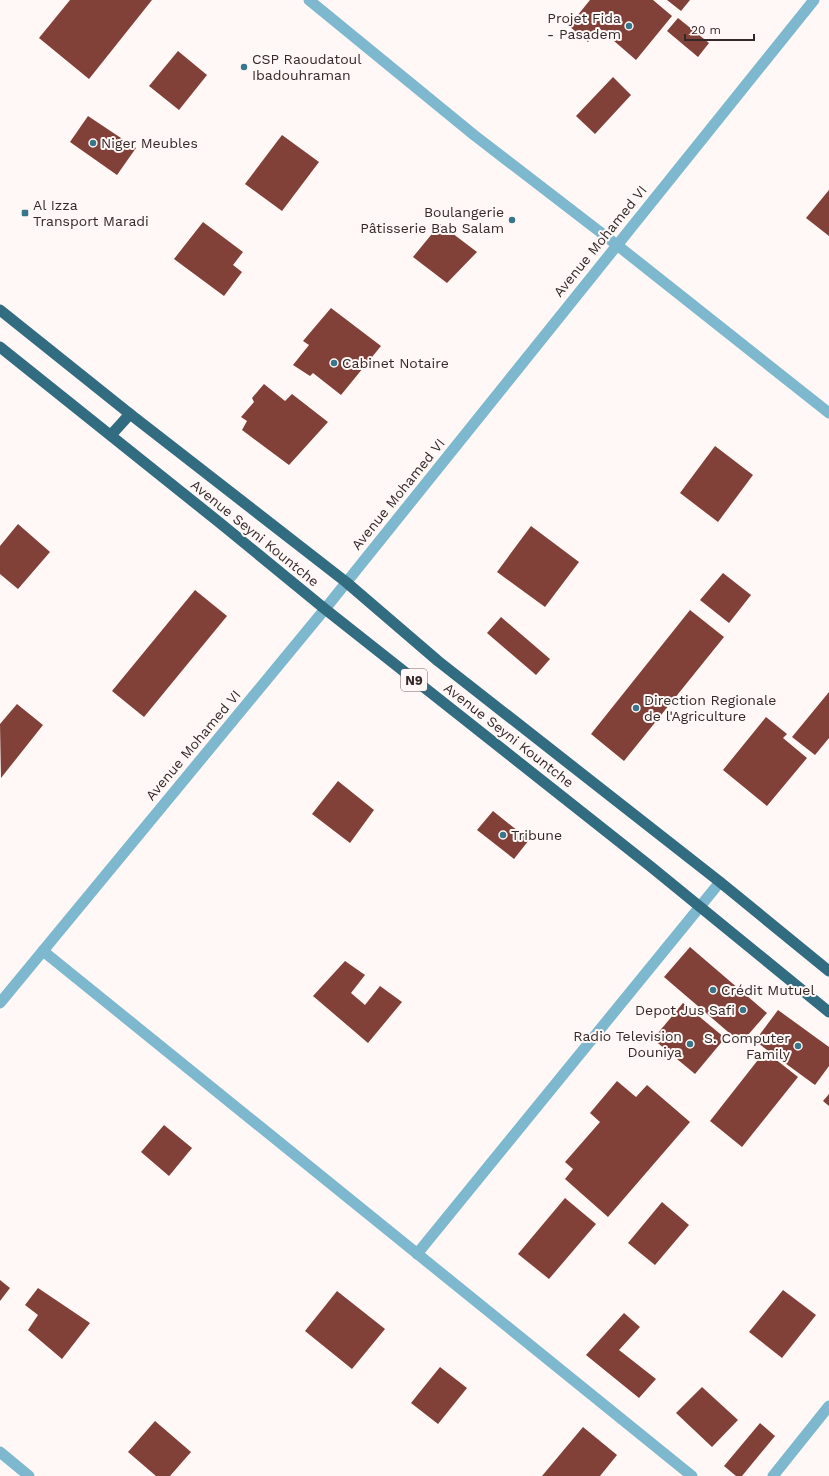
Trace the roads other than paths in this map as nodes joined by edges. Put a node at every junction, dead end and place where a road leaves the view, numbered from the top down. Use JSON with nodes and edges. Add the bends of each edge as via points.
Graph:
{"nodes":[{"id":1,"x":309,"y":0,"type":"edge"},
{"id":2,"x":814,"y":0,"type":"edge"},
{"id":3,"x":617,"y":245,"type":"junction"},
{"id":4,"x":0,"y":310,"type":"edge"},
{"id":5,"x":0,"y":347,"type":"edge"},
{"id":6,"x":829,"y":413,"type":"edge"},
{"id":7,"x":130,"y":414,"type":"junction"},
{"id":8,"x":111,"y":435,"type":"junction"},
{"id":9,"x":346,"y":582,"type":"junction"},
{"id":10,"x":325,"y":609,"type":"junction"},
{"id":11,"x":720,"y":882,"type":"junction"},
{"id":12,"x":701,"y":907,"type":"junction"},
{"id":13,"x":43,"y":951,"type":"junction"},
{"id":14,"x":829,"y":971,"type":"edge"},
{"id":15,"x":0,"y":1003,"type":"edge"},
{"id":16,"x":829,"y":1012,"type":"edge"},
{"id":17,"x":417,"y":1254,"type":"junction"},
{"id":18,"x":829,"y":1406,"type":"edge"},
{"id":19,"x":0,"y":1452,"type":"edge"},
{"id":20,"x":29,"y":1476,"type":"edge"},
{"id":21,"x":692,"y":1476,"type":"edge"},
{"id":22,"x":773,"y":1476,"type":"edge"}],
"edges":[{"from":1,"to":3,"type":"street","via":[[474,135]]},
{"from":2,"to":3,"type":"street","name":"Avenue Mohamed VI"},
{"from":3,"to":6,"type":"street"},
{"from":3,"to":9,"type":"street","name":"Avenue Mohamed VI"},
{"from":4,"to":7,"type":"highway","name":"Avenue Seyni Kountche","number":"N9"},
{"from":5,"to":8,"type":"highway","name":"Avenue Seyni Kountche","number":"N9"},
{"from":7,"to":8,"type":"highway"},
{"from":7,"to":9,"type":"highway","name":"Avenue Seyni Kountche","number":"N9"},
{"from":8,"to":10,"type":"highway","name":"Avenue Seyni Kountche","number":"N9"},
{"from":9,"to":10,"type":"street","name":"Avenue Mohamed VI"},
{"from":9,"to":11,"type":"highway","name":"Avenue Seyni Kountche","number":"N9","via":[[444,666]]},
{"from":10,"to":12,"type":"highway","name":"Avenue Seyni Kountche","number":"N9"},
{"from":10,"to":13,"type":"street","name":"Avenue Mohamed VI"},
{"from":11,"to":12,"type":"street"},
{"from":11,"to":14,"type":"highway","name":"Avenue Seyni Kountche","number":"N9"},
{"from":12,"to":16,"type":"highway","name":"Avenue Seyni Kountche","number":"N9"},
{"from":12,"to":17,"type":"street"},
{"from":13,"to":15,"type":"street","name":"Avenue Mohamed VI"},
{"from":13,"to":17,"type":"street"},
{"from":17,"to":21,"type":"street"},
{"from":18,"to":22,"type":"street"},
{"from":19,"to":20,"type":"street"}]}
